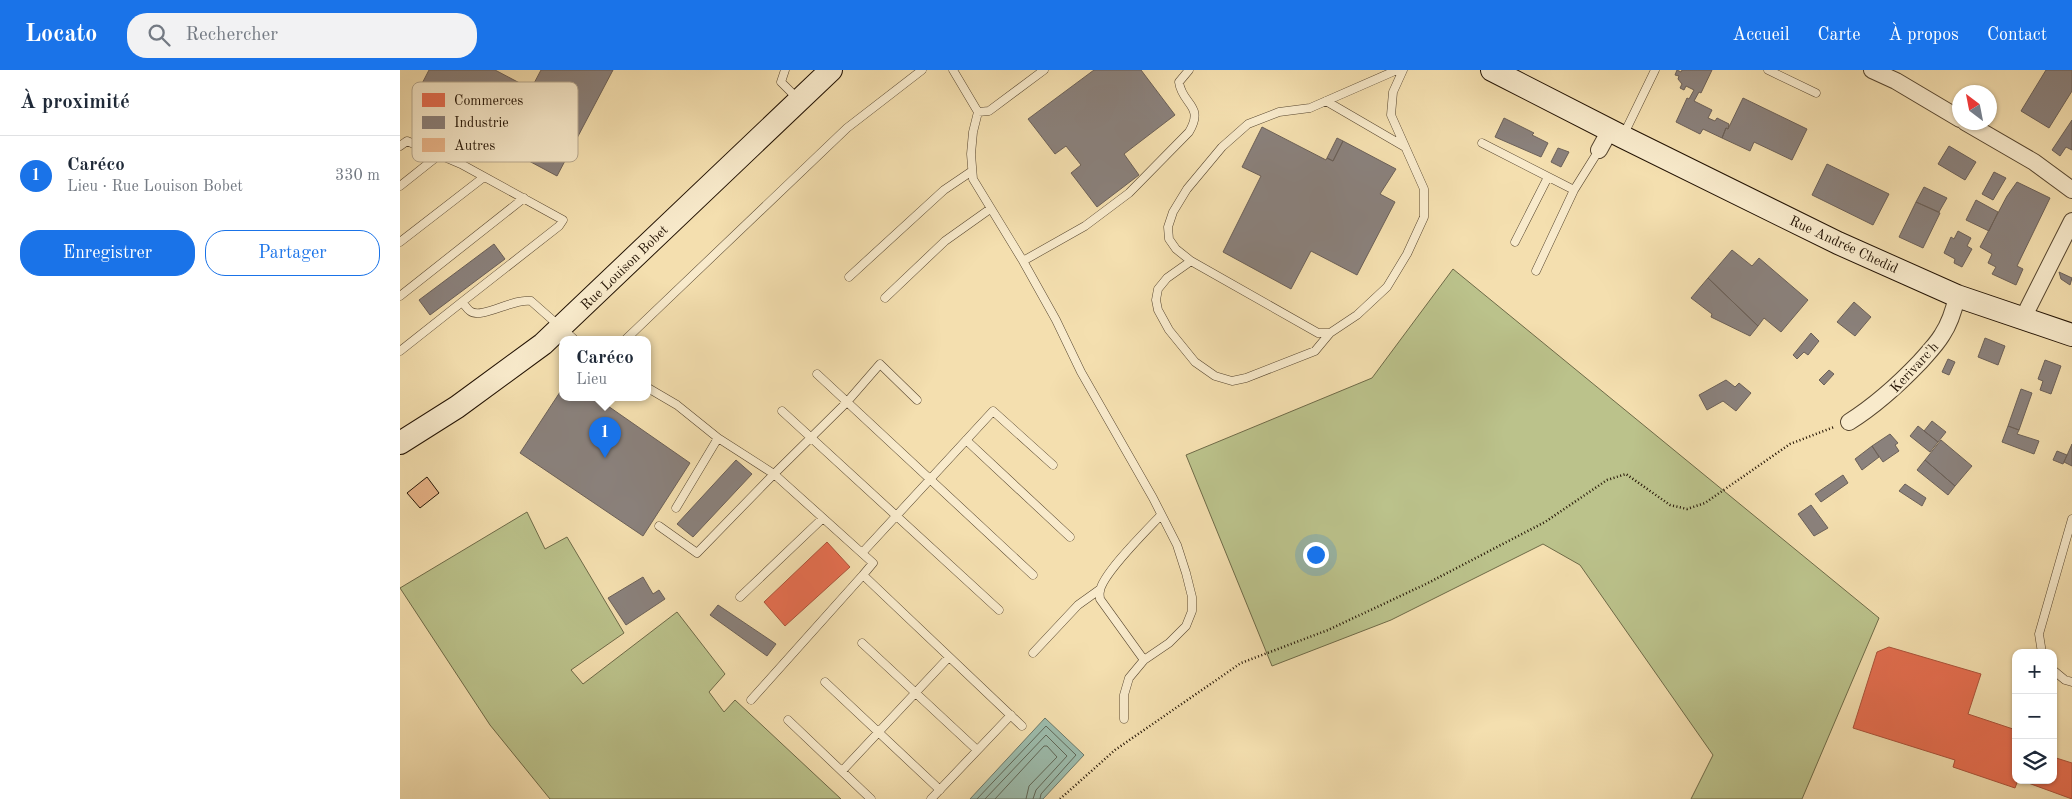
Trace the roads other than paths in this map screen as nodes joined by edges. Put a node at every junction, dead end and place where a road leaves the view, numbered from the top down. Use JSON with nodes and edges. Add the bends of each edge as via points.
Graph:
{"nodes":[{"id":1,"x":785,"y":70,"type":"edge"},
{"id":2,"x":831,"y":70,"type":"edge"},
{"id":3,"x":922,"y":70,"type":"edge"},
{"id":4,"x":953,"y":70,"type":"edge"},
{"id":5,"x":1044,"y":70,"type":"edge"},
{"id":6,"x":1189,"y":70,"type":"edge"},
{"id":7,"x":1397,"y":70,"type":"edge"},
{"id":8,"x":1403,"y":70,"type":"edge"},
{"id":9,"x":1656,"y":70,"type":"edge"},
{"id":10,"x":1768,"y":70,"type":"edge"},
{"id":11,"x":1872,"y":70,"type":"edge"},
{"id":12,"x":1502,"y":73,"type":"edge"},
{"id":13,"x":1816,"y":93,"type":"dead end"},
{"id":14,"x":799,"y":100,"type":"junction"},
{"id":15,"x":1326,"y":101,"type":"junction"},
{"id":16,"x":978,"y":112,"type":"junction"},
{"id":17,"x":1952,"y":114,"type":"edge"},
{"id":18,"x":1979,"y":130,"type":"edge"},
{"id":19,"x":1617,"y":134,"type":"junction"},
{"id":20,"x":412,"y":143,"type":"edge"},
{"id":21,"x":1482,"y":143,"type":"dead end"},
{"id":22,"x":400,"y":146,"type":"edge"},
{"id":23,"x":1405,"y":147,"type":"junction"},
{"id":24,"x":1599,"y":150,"type":"joint"},
{"id":25,"x":431,"y":162,"type":"edge"},
{"id":26,"x":454,"y":162,"type":"edge"},
{"id":27,"x":972,"y":171,"type":"junction"},
{"id":28,"x":484,"y":177,"type":"junction"},
{"id":29,"x":1548,"y":177,"type":"junction"},
{"id":30,"x":400,"y":186,"type":"edge"},
{"id":31,"x":1574,"y":190,"type":"junction"},
{"id":32,"x":2072,"y":190,"type":"edge"},
{"id":33,"x":524,"y":198,"type":"junction"},
{"id":34,"x":990,"y":209,"type":"junction"},
{"id":35,"x":2072,"y":221,"type":"edge"},
{"id":36,"x":400,"y":242,"type":"edge"},
{"id":37,"x":1514,"y":242,"type":"dead end"},
{"id":38,"x":1023,"y":261,"type":"junction"},
{"id":39,"x":1191,"y":261,"type":"junction"},
{"id":40,"x":1536,"y":270,"type":"dead end"},
{"id":41,"x":849,"y":277,"type":"dead end"},
{"id":42,"x":400,"y":296,"type":"edge"},
{"id":43,"x":1958,"y":296,"type":"junction"},
{"id":44,"x":885,"y":298,"type":"dead end"},
{"id":45,"x":462,"y":302,"type":"junction"},
{"id":46,"x":2022,"y":318,"type":"junction"},
{"id":47,"x":1330,"y":333,"type":"junction"},
{"id":48,"x":568,"y":334,"type":"edge"},
{"id":49,"x":2072,"y":335,"type":"edge"},
{"id":50,"x":629,"y":336,"type":"edge"},
{"id":51,"x":559,"y":340,"type":"edge"},
{"id":52,"x":400,"y":351,"type":"edge"},
{"id":53,"x":817,"y":374,"type":"dead end"},
{"id":54,"x":651,"y":390,"type":"edge"},
{"id":55,"x":917,"y":400,"type":"dead end"},
{"id":56,"x":847,"y":402,"type":"junction"},
{"id":57,"x":782,"y":411,"type":"dead end"},
{"id":58,"x":1849,"y":422,"type":"road end"},
{"id":59,"x":718,"y":438,"type":"junction"},
{"id":60,"x":810,"y":438,"type":"junction"},
{"id":61,"x":966,"y":440,"type":"junction"},
{"id":62,"x":400,"y":443,"type":"edge"},
{"id":63,"x":1053,"y":465,"type":"dead end"},
{"id":64,"x":774,"y":474,"type":"junction"},
{"id":65,"x":930,"y":479,"type":"junction"},
{"id":66,"x":676,"y":508,"type":"dead end"},
{"id":67,"x":1161,"y":515,"type":"junction"},
{"id":68,"x":895,"y":516,"type":"junction"},
{"id":69,"x":823,"y":518,"type":"junction"},
{"id":70,"x":2072,"y":519,"type":"edge"},
{"id":71,"x":659,"y":526,"type":"dead end"},
{"id":72,"x":1070,"y":537,"type":"dead end"},
{"id":73,"x":862,"y":553,"type":"junction"},
{"id":74,"x":863,"y":575,"type":"junction"},
{"id":75,"x":1033,"y":575,"type":"dead end"},
{"id":76,"x":1099,"y":590,"type":"junction"},
{"id":77,"x":740,"y":597,"type":"dead end"},
{"id":78,"x":998,"y":610,"type":"dead end"},
{"id":79,"x":862,"y":643,"type":"dead end"},
{"id":80,"x":2041,"y":649,"type":"edge"},
{"id":81,"x":1033,"y":653,"type":"dead end"},
{"id":82,"x":949,"y":657,"type":"junction"},
{"id":83,"x":1144,"y":660,"type":"junction"},
{"id":84,"x":2057,"y":673,"type":"edge"},
{"id":85,"x":825,"y":682,"type":"dead end"},
{"id":86,"x":2072,"y":682,"type":"edge"},
{"id":87,"x":916,"y":693,"type":"junction"},
{"id":88,"x":751,"y":700,"type":"dead end"},
{"id":89,"x":1010,"y":715,"type":"junction"},
{"id":90,"x":1124,"y":719,"type":"dead end"},
{"id":91,"x":788,"y":720,"type":"dead end"},
{"id":92,"x":1022,"y":726,"type":"dead end"},
{"id":93,"x":879,"y":732,"type":"junction"},
{"id":94,"x":977,"y":750,"type":"junction"},
{"id":95,"x":842,"y":771,"type":"junction"},
{"id":96,"x":940,"y":790,"type":"junction"},
{"id":97,"x":871,"y":799,"type":"edge"},
{"id":98,"x":931,"y":799,"type":"edge"}],
"edges":[{"from":1,"to":14,"type":"lane","via":[[781,82]]},
{"from":2,"to":14,"type":"street","name":"Rue Louison Bobet"},
{"from":3,"to":50,"type":"lane","via":[[847,128]]},
{"from":4,"to":16,"type":"lane"},
{"from":5,"to":16,"type":"lane","via":[[989,112]]},
{"from":6,"to":38,"type":"lane","via":[[1179,82],[1180,90],[1195,113],[1195,122],[1189,132],[1129,193],[1085,226]]},
{"from":7,"to":15,"type":"lane"},
{"from":8,"to":23,"type":"lane","via":[[1393,92],[1391,115]]},
{"from":9,"to":19,"type":"lane"},
{"from":10,"to":13,"type":"lane"},
{"from":11,"to":17,"type":"street"},
{"from":12,"to":19,"type":"street","name":"Rue Andrée Chedid"},
{"from":14,"to":48,"type":"street","name":"Rue Louison Bobet"},
{"from":15,"to":23,"type":"lane"},
{"from":15,"to":39,"type":"lane","via":[[1310,108],[1279,112],[1248,124],[1222,147],[1172,212],[1169,239]]},
{"from":16,"to":27,"type":"lane","via":[[973,132]]},
{"from":18,"to":32,"type":"street","via":[[2034,162]]},
{"from":19,"to":24,"type":"street"},
{"from":19,"to":43,"type":"street","name":"Rue Andrée Chedid","via":[[1838,243]]},
{"from":20,"to":22,"type":"lane","via":[[407,141]]},
{"from":21,"to":29,"type":"lane"},
{"from":23,"to":47,"type":"lane","via":[[1424,190],[1424,216],[1387,287]]},
{"from":24,"to":31,"type":"lane"},
{"from":25,"to":30,"type":"lane"},
{"from":26,"to":28,"type":"lane"},
{"from":27,"to":34,"type":"lane","via":[[973,179]]},
{"from":27,"to":41,"type":"lane","via":[[944,190]]},
{"from":28,"to":33,"type":"lane"},
{"from":28,"to":36,"type":"lane"},
{"from":29,"to":31,"type":"lane"},
{"from":29,"to":37,"type":"lane"},
{"from":31,"to":40,"type":"lane"},
{"from":33,"to":42,"type":"lane"},
{"from":33,"to":45,"type":"lane","via":[[563,220]]},
{"from":34,"to":38,"type":"lane"},
{"from":34,"to":44,"type":"lane","via":[[945,241]]},
{"from":35,"to":46,"type":"street"},
{"from":38,"to":67,"type":"lane"},
{"from":39,"to":47,"type":"lane","via":[[1318,334]]},
{"from":39,"to":47,"type":"lane","via":[[1167,278],[1158,289],[1158,310],[1169,330],[1195,362],[1215,376],[1232,380],[1246,378],[1315,350]]},
{"from":43,"to":46,"type":"street","name":"Rue Andrée Chedid"},
{"from":43,"to":58,"type":"street","name":"Kerivarc'h","via":[[1942,337],[1893,390]]},
{"from":45,"to":48,"type":"lane","via":[[470,311],[482,314],[523,300],[531,301]]},
{"from":45,"to":52,"type":"lane"},
{"from":46,"to":49,"type":"street","name":"Rue Andrée Chedid"},
{"from":51,"to":62,"type":"street","name":"Rue Louison Bobet"},
{"from":53,"to":56,"type":"lane"},
{"from":54,"to":59,"type":"lane","via":[[677,405]]},
{"from":55,"to":56,"type":"lane","via":[[880,364]]},
{"from":56,"to":60,"type":"lane"},
{"from":56,"to":65,"type":"lane"},
{"from":57,"to":60,"type":"lane"},
{"from":59,"to":64,"type":"lane"},
{"from":59,"to":66,"type":"lane"},
{"from":60,"to":64,"type":"lane"},
{"from":60,"to":68,"type":"lane"},
{"from":61,"to":63,"type":"lane","via":[[993,410]]},
{"from":61,"to":65,"type":"lane"},
{"from":61,"to":72,"type":"lane"},
{"from":64,"to":69,"type":"lane"},
{"from":64,"to":71,"type":"lane","via":[[697,553]]},
{"from":65,"to":68,"type":"lane"},
{"from":65,"to":75,"type":"lane"},
{"from":67,"to":76,"type":"lane","via":[[1131,547]]},
{"from":67,"to":83,"type":"lane","via":[[1177,545],[1186,573],[1192,612],[1186,626],[1169,643]]},
{"from":68,"to":73,"type":"lane"},
{"from":68,"to":78,"type":"lane"},
{"from":69,"to":73,"type":"lane"},
{"from":69,"to":77,"type":"lane"},
{"from":70,"to":80,"type":"lane","via":[[2039,634]]},
{"from":73,"to":74,"type":"lane","via":[[873,563]]},
{"from":74,"to":82,"type":"lane"},
{"from":74,"to":88,"type":"lane"},
{"from":76,"to":81,"type":"lane","via":[[1078,605]]},
{"from":76,"to":83,"type":"lane","via":[[1100,599]]},
{"from":79,"to":87,"type":"lane"},
{"from":82,"to":87,"type":"lane"},
{"from":82,"to":89,"type":"lane"},
{"from":83,"to":90,"type":"lane","via":[[1129,678],[1124,695]]},
{"from":84,"to":86,"type":"lane"},
{"from":85,"to":93,"type":"lane"},
{"from":87,"to":93,"type":"lane"},
{"from":87,"to":94,"type":"lane"},
{"from":89,"to":92,"type":"lane"},
{"from":89,"to":94,"type":"lane"},
{"from":91,"to":95,"type":"lane"},
{"from":93,"to":95,"type":"lane"},
{"from":93,"to":96,"type":"lane"},
{"from":94,"to":96,"type":"lane"},
{"from":95,"to":97,"type":"lane"},
{"from":96,"to":98,"type":"lane"}]}
